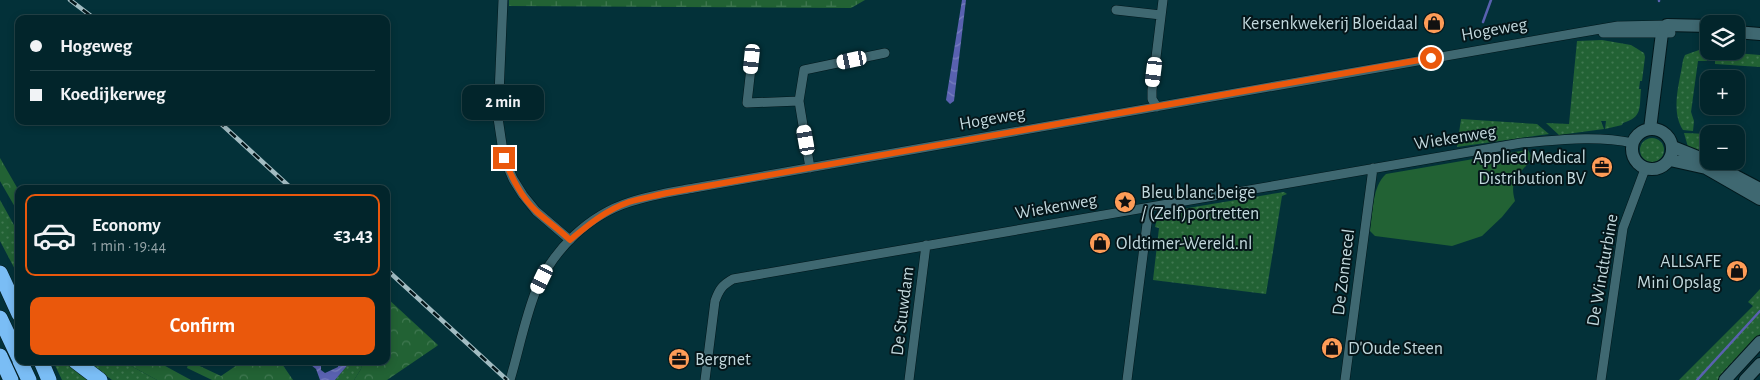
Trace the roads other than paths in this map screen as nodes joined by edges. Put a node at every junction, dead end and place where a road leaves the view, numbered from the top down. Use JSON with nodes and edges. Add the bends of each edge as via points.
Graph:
{"nodes":[{"id":1,"x":502,"y":0,"type":"edge"},
{"id":2,"x":1163,"y":0,"type":"edge"},
{"id":3,"x":1116,"y":10,"type":"dead end"},
{"id":4,"x":1161,"y":15,"type":"junction"},
{"id":5,"x":1700,"y":27,"type":"edge"},
{"id":6,"x":1667,"y":30,"type":"junction"},
{"id":7,"x":1745,"y":33,"type":"edge"},
{"id":8,"x":1700,"y":34,"type":"edge"},
{"id":9,"x":1760,"y":34,"type":"edge"},
{"id":10,"x":885,"y":53,"type":"dead end"},
{"id":11,"x":752,"y":59,"type":"dead end"},
{"id":12,"x":798,"y":101,"type":"junction"},
{"id":13,"x":1157,"y":107,"type":"junction"},
{"id":14,"x":1655,"y":130,"type":"junction"},
{"id":15,"x":1633,"y":143,"type":"junction"},
{"id":16,"x":1672,"y":154,"type":"junction"},
{"id":17,"x":810,"y":168,"type":"junction"},
{"id":18,"x":1373,"y":168,"type":"junction"},
{"id":19,"x":1645,"y":168,"type":"junction"},
{"id":20,"x":1760,"y":189,"type":"edge"},
{"id":21,"x":1760,"y":199,"type":"edge"},
{"id":22,"x":1149,"y":208,"type":"junction"},
{"id":23,"x":570,"y":240,"type":"junction"},
{"id":24,"x":926,"y":245,"type":"junction"},
{"id":25,"x":0,"y":272,"type":"edge"},
{"id":26,"x":15,"y":291,"type":"edge"},
{"id":27,"x":15,"y":305,"type":"edge"},
{"id":28,"x":0,"y":318,"type":"edge"},
{"id":29,"x":1760,"y":342,"type":"edge"},
{"id":30,"x":15,"y":351,"type":"edge"},
{"id":31,"x":0,"y":356,"type":"edge"},
{"id":32,"x":1760,"y":364,"type":"edge"},
{"id":33,"x":22,"y":365,"type":"edge"},
{"id":34,"x":43,"y":365,"type":"edge"},
{"id":35,"x":80,"y":365,"type":"edge"},
{"id":36,"x":11,"y":380,"type":"edge"},
{"id":37,"x":29,"y":380,"type":"edge"},
{"id":38,"x":49,"y":380,"type":"edge"},
{"id":39,"x":100,"y":380,"type":"edge"},
{"id":40,"x":510,"y":380,"type":"edge"},
{"id":41,"x":705,"y":380,"type":"edge"},
{"id":42,"x":909,"y":380,"type":"edge"},
{"id":43,"x":1127,"y":380,"type":"edge"},
{"id":44,"x":1345,"y":380,"type":"edge"},
{"id":45,"x":1600,"y":380,"type":"edge"},
{"id":46,"x":1726,"y":380,"type":"edge"},
{"id":47,"x":1746,"y":380,"type":"edge"}],
"edges":[{"from":1,"to":23,"type":"street","via":[[498,118],[504,158],[523,195],[536,211]]},
{"from":2,"to":4,"type":"street"},
{"from":3,"to":4,"type":"street"},
{"from":4,"to":13,"type":"street","via":[[1152,95]]},
{"from":5,"to":6,"type":"street","name":"Hogeweg"},
{"from":6,"to":8,"type":"street","name":"Hogeweg"},
{"from":6,"to":13,"type":"street","name":"Hogeweg","via":[[1618,26]]},
{"from":6,"to":14,"type":"street"},
{"from":7,"to":9,"type":"street"},
{"from":10,"to":12,"type":"street","via":[[804,70]]},
{"from":11,"to":12,"type":"street","via":[[747,104]]},
{"from":12,"to":17,"type":"street"},
{"from":13,"to":17,"type":"street","name":"Hogeweg"},
{"from":14,"to":15,"type":"street","via":[[1641,132]]},
{"from":14,"to":16,"type":"street","via":[[1667,135]]},
{"from":15,"to":18,"type":"street","name":"Wiekenweg","via":[[1586,138],[1529,142]]},
{"from":15,"to":19,"type":"street","via":[[1635,161]]},
{"from":16,"to":19,"type":"street","via":[[1659,169]]},
{"from":16,"to":20,"type":"street","via":[[1704,159]]},
{"from":16,"to":21,"type":"street","via":[[1706,168]]},
{"from":17,"to":23,"type":"street","name":"Hogeweg","via":[[629,202],[607,212]]},
{"from":18,"to":22,"type":"street","name":"Wiekenweg"},
{"from":18,"to":44,"type":"street","name":"De Zonnecel"},
{"from":19,"to":45,"type":"street","name":"De Windturbine","via":[[1623,228]]},
{"from":22,"to":24,"type":"street","name":"Wiekenweg"},
{"from":22,"to":43,"type":"street"},
{"from":23,"to":40,"type":"street","name":"Hogeweg","via":[[537,288]]},
{"from":24,"to":41,"type":"street","name":"Wiekenweg","via":[[732,279],[718,291],[715,302]]},
{"from":24,"to":42,"type":"street","name":"De Stuwdam"},
{"from":25,"to":26,"type":"highway"},
{"from":25,"to":27,"type":"highway"},
{"from":28,"to":30,"type":"highway"},
{"from":29,"to":46,"type":"street"},
{"from":31,"to":36,"type":"highway"},
{"from":32,"to":47,"type":"street"},
{"from":33,"to":37,"type":"highway"},
{"from":34,"to":38,"type":"highway"},
{"from":35,"to":39,"type":"highway"}]}
